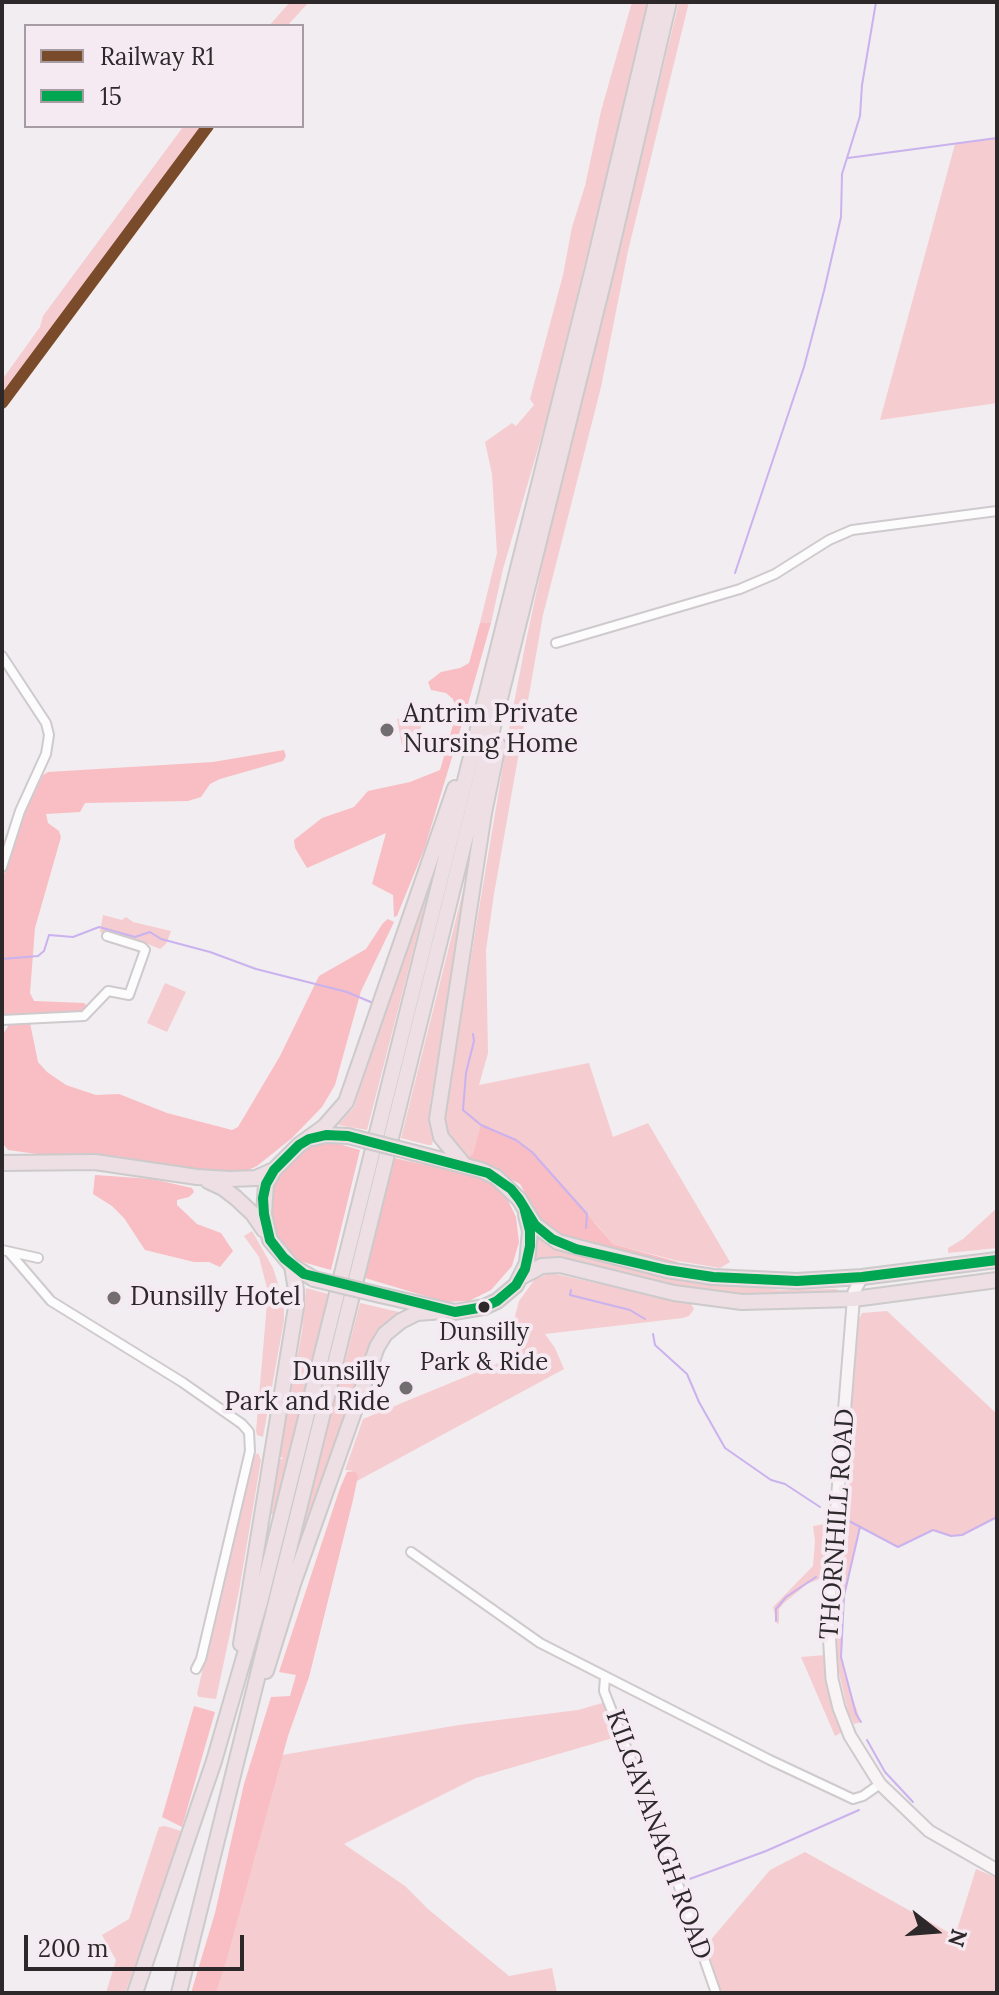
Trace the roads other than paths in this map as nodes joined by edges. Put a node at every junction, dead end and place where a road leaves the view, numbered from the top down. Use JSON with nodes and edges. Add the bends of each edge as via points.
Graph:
{"nodes":[{"id":1,"x":656,"y":2,"type":"edge"},
{"id":2,"x":669,"y":2,"type":"edge"},
{"id":3,"x":997,"y":511,"type":"edge"},
{"id":4,"x":538,"y":544,"type":"junction"},
{"id":5,"x":506,"y":615,"type":"junction"},
{"id":6,"x":556,"y":643,"type":"dead end"},
{"id":7,"x":2,"y":656,"type":"edge"},
{"id":8,"x":2,"y":867,"type":"edge"},
{"id":9,"x":107,"y":936,"type":"dead end"},
{"id":10,"x":2,"y":1020,"type":"edge"},
{"id":11,"x":309,"y":1139,"type":"junction"},
{"id":12,"x":2,"y":1163,"type":"edge"},
{"id":13,"x":465,"y":1166,"type":"junction"},
{"id":14,"x":274,"y":1170,"type":"junction"},
{"id":15,"x":197,"y":1177,"type":"junction"},
{"id":16,"x":524,"y":1207,"type":"junction"},
{"id":17,"x":270,"y":1240,"type":"junction"},
{"id":18,"x":6,"y":1251,"type":"edge"},
{"id":19,"x":38,"y":1258,"type":"dead end"},
{"id":20,"x":997,"y":1260,"type":"edge"},
{"id":21,"x":292,"y":1266,"type":"junction"},
{"id":22,"x":521,"y":1277,"type":"junction"},
{"id":23,"x":862,"y":1277,"type":"junction"},
{"id":24,"x":997,"y":1280,"type":"edge"},
{"id":25,"x":767,"y":1281,"type":"junction"},
{"id":26,"x":854,"y":1295,"type":"junction"},
{"id":27,"x":444,"y":1311,"type":"junction"},
{"id":28,"x":411,"y":1552,"type":"dead end"},
{"id":29,"x":196,"y":1669,"type":"dead end"},
{"id":30,"x":605,"y":1677,"type":"junction"},
{"id":31,"x":231,"y":1704,"type":"junction"},
{"id":32,"x":247,"y":1718,"type":"junction"},
{"id":33,"x":880,"y":1784,"type":"junction"},
{"id":34,"x":997,"y":1870,"type":"edge"},
{"id":35,"x":135,"y":1993,"type":"edge"},
{"id":36,"x":179,"y":1993,"type":"edge"},
{"id":37,"x":716,"y":1993,"type":"edge"}],
"edges":[{"from":1,"to":5,"type":"highway"},
{"from":2,"to":4,"type":"highway"},
{"from":3,"to":6,"type":"street","via":[[852,530],[740,589]]},
{"from":4,"to":13,"type":"highway","via":[[484,813],[439,1100],[441,1137]]},
{"from":4,"to":32,"type":"highway"},
{"from":5,"to":11,"type":"highway","via":[[454,790],[350,1091],[338,1113]]},
{"from":5,"to":31,"type":"highway","via":[[274,1551]]},
{"from":7,"to":8,"type":"street","via":[[49,735]]},
{"from":9,"to":10,"type":"street","via":[[145,950],[129,995],[108,991],[84,1016]]},
{"from":11,"to":13,"type":"highway","bridge":true,"via":[[348,1136]]},
{"from":11,"to":14,"type":"highway"},
{"from":12,"to":15,"type":"highway","via":[[95,1162]]},
{"from":13,"to":16,"type":"highway","via":[[501,1180]]},
{"from":14,"to":15,"type":"highway","via":[[248,1179]]},
{"from":14,"to":17,"type":"highway","via":[[263,1198]]},
{"from":15,"to":17,"type":"highway","via":[[236,1198]]},
{"from":16,"to":22,"type":"highway","via":[[530,1246]]},
{"from":16,"to":25,"type":"highway","via":[[545,1235],[576,1249],[686,1273]]},
{"from":17,"to":21,"type":"highway"},
{"from":18,"to":19,"type":"street"},
{"from":18,"to":29,"type":"street","via":[[51,1301],[182,1382],[249,1432],[250,1451]]},
{"from":20,"to":23,"type":"highway"},
{"from":21,"to":27,"type":"highway","bridge":true,"via":[[314,1279]]},
{"from":21,"to":31,"type":"highway","via":[[296,1307]]},
{"from":22,"to":26,"type":"highway","via":[[553,1264],[674,1293],[742,1302]]},
{"from":22,"to":27,"type":"highway","via":[[511,1291],[484,1307]]},
{"from":23,"to":25,"type":"highway"},
{"from":23,"to":26,"type":"street"},
{"from":24,"to":26,"type":"highway"},
{"from":25,"to":26,"type":"highway","via":[[838,1286]]},
{"from":26,"to":33,"type":"street","name":"THORNHILL ROAD","via":[[828,1638],[839,1708]]},
{"from":27,"to":32,"type":"highway","via":[[417,1313],[401,1321],[377,1347]]},
{"from":28,"to":30,"type":"street","name":"KILGAVANAGH ROAD","via":[[540,1643]]},
{"from":30,"to":33,"type":"street","name":"KILGAVANAGH ROAD","via":[[848,1797],[858,1798]]},
{"from":30,"to":37,"type":"street","name":"KILGAVANAGH ROAD","via":[[604,1691]]},
{"from":31,"to":35,"type":"highway"},
{"from":32,"to":36,"type":"highway"},
{"from":33,"to":34,"type":"street","name":"THORNHILL ROAD","via":[[929,1831]]}]}
